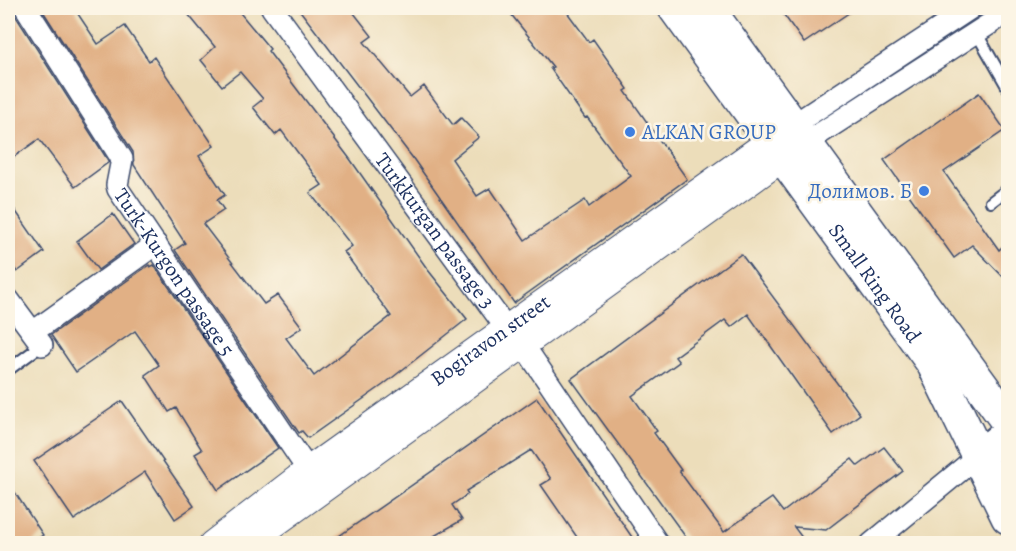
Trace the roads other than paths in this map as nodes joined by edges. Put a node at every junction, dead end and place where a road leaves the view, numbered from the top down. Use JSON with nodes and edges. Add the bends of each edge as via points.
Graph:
{"nodes":[{"id":1,"x":26,"y":8,"type":"edge"},
{"id":2,"x":272,"y":8,"type":"edge"},
{"id":3,"x":675,"y":8,"type":"edge"},
{"id":4,"x":707,"y":8,"type":"edge"},
{"id":5,"x":964,"y":9,"type":"edge"},
{"id":6,"x":1008,"y":12,"type":"edge"},
{"id":7,"x":976,"y":32,"type":"junction"},
{"id":8,"x":1008,"y":88,"type":"edge"},
{"id":9,"x":788,"y":142,"type":"junction"},
{"id":10,"x":1008,"y":189,"type":"edge"},
{"id":11,"x":991,"y":202,"type":"dead end"},
{"id":12,"x":156,"y":244,"type":"junction"},
{"id":13,"x":8,"y":299,"type":"edge"},
{"id":14,"x":514,"y":336,"type":"junction"},
{"id":15,"x":37,"y":338,"type":"junction"},
{"id":16,"x":8,"y":370,"type":"edge"},
{"id":17,"x":1008,"y":422,"type":"edge"},
{"id":18,"x":1008,"y":432,"type":"edge"},
{"id":19,"x":978,"y":456,"type":"junction"},
{"id":20,"x":308,"y":470,"type":"junction"},
{"id":21,"x":1008,"y":517,"type":"edge"},
{"id":22,"x":212,"y":543,"type":"edge"},
{"id":23,"x":247,"y":543,"type":"edge"},
{"id":24,"x":658,"y":543,"type":"edge"},
{"id":25,"x":871,"y":543,"type":"edge"}],
"edges":[{"from":1,"to":12,"type":"street","name":"Turk-Kurgon passage 5","via":[[122,159],[117,185]]},
{"from":2,"to":14,"type":"street","name":"Turkkurgan passage 3"},
{"from":3,"to":9,"type":"highway","name":"Small Ring Road"},
{"from":4,"to":9,"type":"highway","name":"Small Ring Road"},
{"from":5,"to":9,"type":"street"},
{"from":6,"to":7,"type":"street"},
{"from":7,"to":8,"type":"lane"},
{"from":7,"to":9,"type":"street"},
{"from":9,"to":14,"type":"street","name":"Bogiravon street"},
{"from":9,"to":17,"type":"highway","name":"Small Ring Road"},
{"from":9,"to":19,"type":"highway","name":"Small Ring Road","via":[[933,363]]},
{"from":10,"to":11,"type":"lane"},
{"from":12,"to":15,"type":"street"},
{"from":12,"to":20,"type":"street","name":"Turk-Kurgon passage 5"},
{"from":13,"to":15,"type":"street"},
{"from":14,"to":20,"type":"street","name":"Bogiravon street"},
{"from":14,"to":23,"type":"street","name":"Bogiravon street"},
{"from":14,"to":24,"type":"street","name":"Turkkurgan passage 3"},
{"from":15,"to":16,"type":"lane"},
{"from":18,"to":19,"type":"main road"},
{"from":19,"to":21,"type":"highway","name":"Small Ring Road"},
{"from":19,"to":25,"type":"street"},
{"from":20,"to":22,"type":"street","name":"Bogiravon street"}]}
